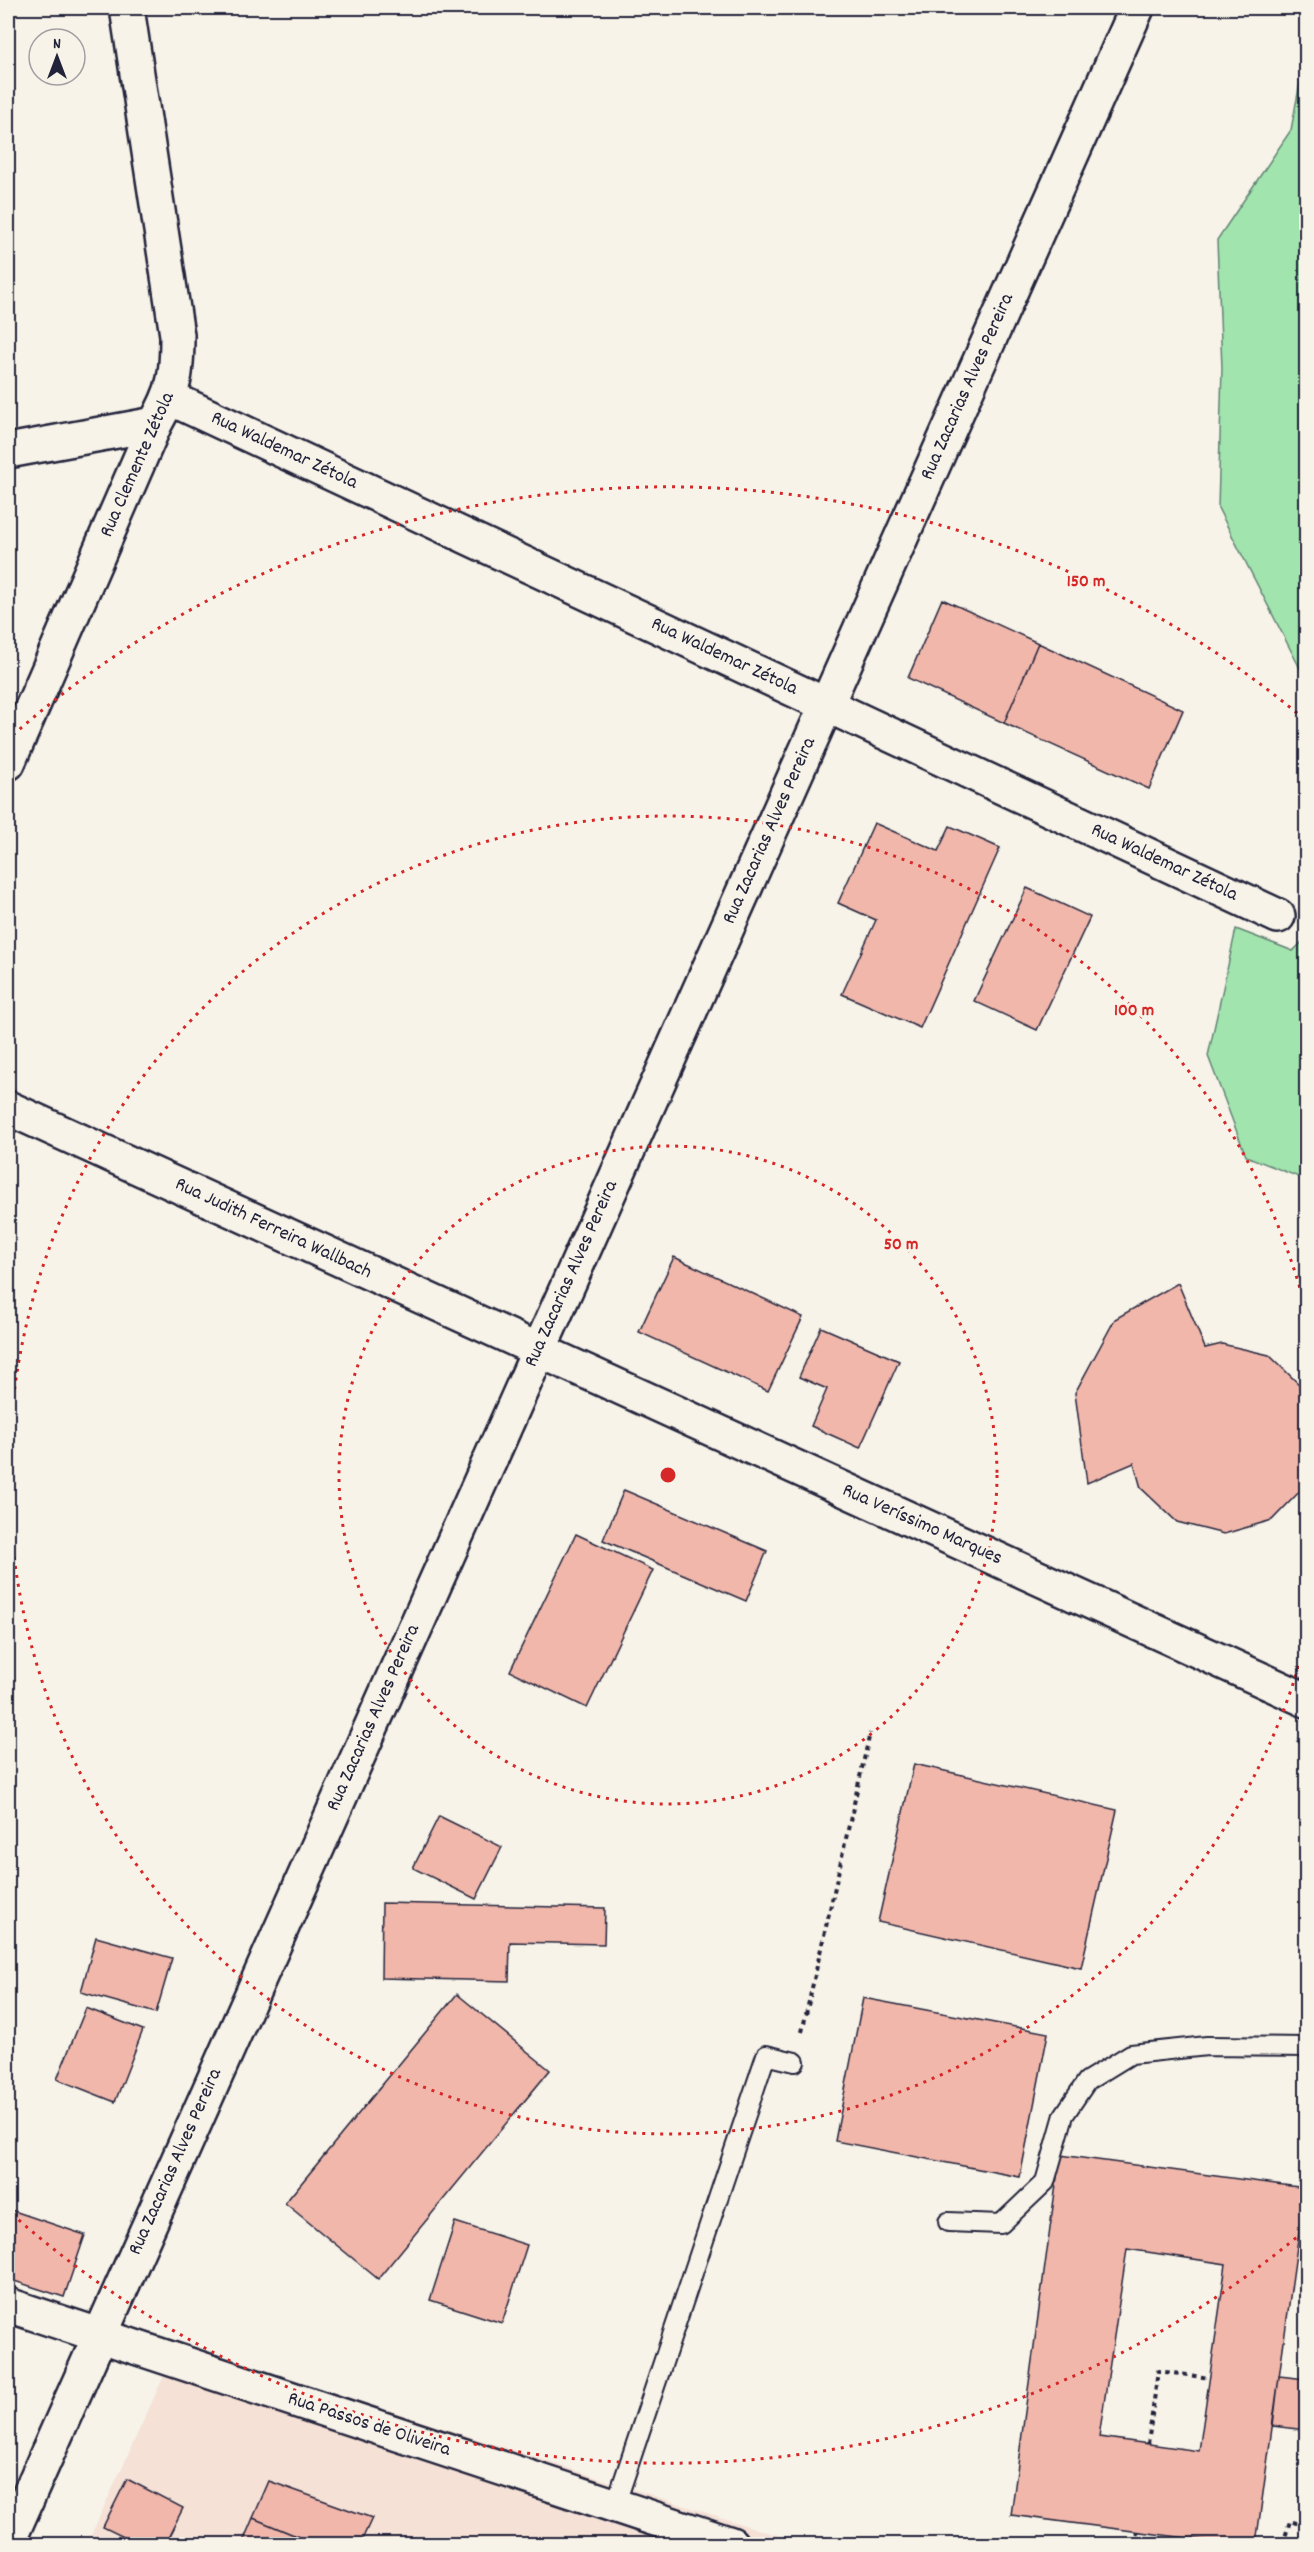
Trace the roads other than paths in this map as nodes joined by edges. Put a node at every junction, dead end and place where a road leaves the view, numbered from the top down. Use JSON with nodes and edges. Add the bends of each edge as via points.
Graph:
{"nodes":[{"id":1,"x":127,"y":8,"type":"edge"},
{"id":2,"x":1137,"y":8,"type":"edge"},
{"id":3,"x":163,"y":411,"type":"junction"},
{"id":4,"x":8,"y":451,"type":"edge"},
{"id":5,"x":826,"y":705,"type":"junction"},
{"id":6,"x":8,"y":763,"type":"edge"},
{"id":7,"x":1278,"y":916,"type":"dead end"},
{"id":8,"x":8,"y":1108,"type":"edge"},
{"id":9,"x":538,"y":1350,"type":"junction"},
{"id":10,"x":1306,"y":1700,"type":"edge"},
{"id":11,"x":1306,"y":2047,"type":"edge"},
{"id":12,"x":795,"y":2062,"type":"road end"},
{"id":13,"x":948,"y":2222,"type":"dead end"},
{"id":14,"x":8,"y":2305,"type":"edge"},
{"id":15,"x":98,"y":2335,"type":"junction"},
{"id":16,"x":615,"y":2506,"type":"junction"},
{"id":17,"x":8,"y":2542,"type":"edge"},
{"id":18,"x":731,"y":2544,"type":"edge"}],
"edges":[{"from":1,"to":3,"type":"main road","name":"Rua Clemente Zétola","via":[[177,336],[177,369]]},
{"from":2,"to":5,"type":"main road","name":"Rua Zacarias Alves Pereira"},
{"from":3,"to":4,"type":"main road"},
{"from":3,"to":5,"type":"main road","name":"Rua Waldemar Zétola"},
{"from":3,"to":6,"type":"main road","name":"Rua Clemente Zétola"},
{"from":5,"to":7,"type":"main road","name":"Rua Waldemar Zétola"},
{"from":5,"to":9,"type":"main road","name":"Rua Zacarias Alves Pereira"},
{"from":8,"to":9,"type":"main road","name":"Rua Judith Ferreira Wallbach"},
{"from":9,"to":10,"type":"main road","name":"Rua Veríssimo Marques"},
{"from":9,"to":15,"type":"main road","name":"Rua Zacarias Alves Pereira"},
{"from":11,"to":13,"type":"lane","via":[[1207,2046],[1131,2054],[1087,2081],[1064,2115],[1045,2182],[1001,2224]]},
{"from":12,"to":16,"type":"lane","via":[[766,2055]]},
{"from":14,"to":15,"type":"main road","name":"Rua Passos de Oliveira"},
{"from":15,"to":16,"type":"main road","name":"Rua Passos de Oliveira"},
{"from":15,"to":17,"type":"main road","name":"Rua Zacarias Alves Pereira"},
{"from":16,"to":18,"type":"main road","name":"Rua Passos de Oliveira"}]}
